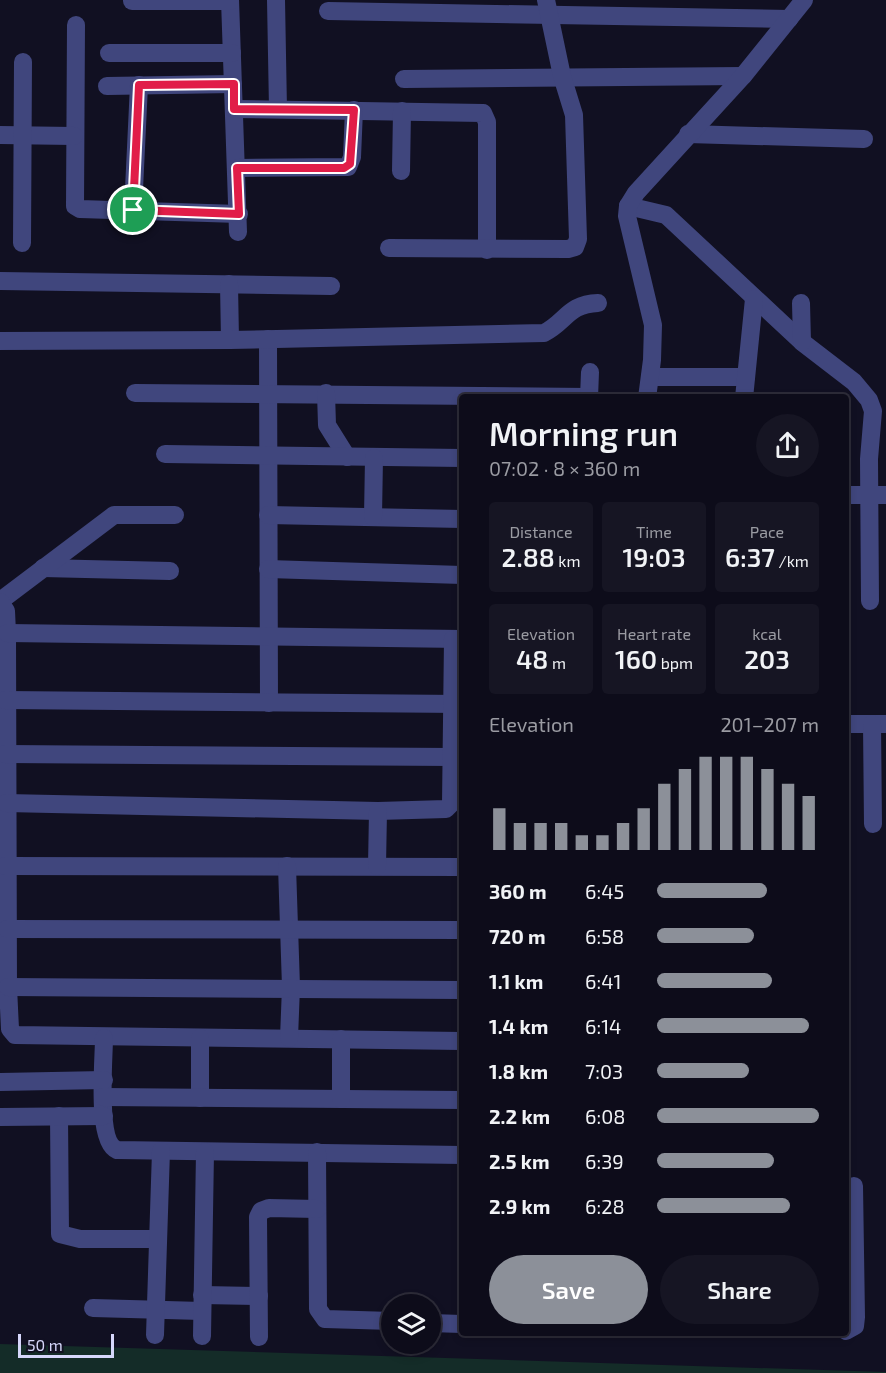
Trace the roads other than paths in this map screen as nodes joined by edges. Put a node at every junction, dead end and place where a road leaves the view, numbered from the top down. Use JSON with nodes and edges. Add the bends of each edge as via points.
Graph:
{"nodes":[{"id":1,"x":230,"y":0,"type":"edge"},
{"id":2,"x":276,"y":0,"type":"edge"},
{"id":3,"x":804,"y":0,"type":"edge"},
{"id":4,"x":132,"y":1,"type":"edge"},
{"id":5,"x":426,"y":6,"type":"edge"},
{"id":6,"x":547,"y":7,"type":"edge"},
{"id":7,"x":328,"y":11,"type":"dead end"},
{"id":8,"x":789,"y":19,"type":"junction"},
{"id":9,"x":76,"y":25,"type":"dead end"},
{"id":10,"x":109,"y":53,"type":"dead end"},
{"id":11,"x":232,"y":53,"type":"junction"},
{"id":12,"x":22,"y":62,"type":"dead end"},
{"id":13,"x":562,"y":76,"type":"junction"},
{"id":14,"x":743,"y":76,"type":"junction"},
{"id":15,"x":404,"y":79,"type":"dead end"},
{"id":16,"x":234,"y":84,"type":"junction"},
{"id":17,"x":139,"y":85,"type":"junction"},
{"id":18,"x":107,"y":86,"type":"dead end"},
{"id":19,"x":234,"y":109,"type":"junction"},
{"id":20,"x":278,"y":109,"type":"junction"},
{"id":21,"x":354,"y":110,"type":"junction"},
{"id":22,"x":402,"y":111,"type":"junction"},
{"id":23,"x":688,"y":134,"type":"junction"},
{"id":24,"x":0,"y":135,"type":"edge"},
{"id":25,"x":22,"y":135,"type":"junction"},
{"id":26,"x":74,"y":136,"type":"junction"},
{"id":27,"x":864,"y":139,"type":"dead end"},
{"id":28,"x":237,"y":168,"type":"junction"},
{"id":29,"x":401,"y":171,"type":"dead end"},
{"id":30,"x":628,"y":206,"type":"junction"},
{"id":31,"x":133,"y":210,"type":"junction"},
{"id":32,"x":239,"y":214,"type":"junction"},
{"id":33,"x":238,"y":232,"type":"dead end"},
{"id":34,"x":22,"y":243,"type":"dead end"},
{"id":35,"x":389,"y":248,"type":"dead end"},
{"id":36,"x":487,"y":250,"type":"junction"},
{"id":37,"x":0,"y":281,"type":"edge"},
{"id":38,"x":229,"y":284,"type":"junction"},
{"id":39,"x":331,"y":286,"type":"dead end"},
{"id":40,"x":754,"y":299,"type":"junction"},
{"id":41,"x":598,"y":303,"type":"dead end"},
{"id":42,"x":801,"y":303,"type":"dead end"},
{"id":43,"x":268,"y":339,"type":"junction"},
{"id":44,"x":230,"y":340,"type":"junction"},
{"id":45,"x":0,"y":341,"type":"edge"},
{"id":46,"x":802,"y":342,"type":"junction"},
{"id":47,"x":590,"y":372,"type":"dead end"},
{"id":48,"x":650,"y":376,"type":"junction"},
{"id":49,"x":746,"y":377,"type":"junction"},
{"id":50,"x":135,"y":393,"type":"dead end"},
{"id":51,"x":326,"y":393,"type":"junction"},
{"id":52,"x":267,"y":394,"type":"junction"},
{"id":53,"x":589,"y":394,"type":"edge"},
{"id":54,"x":648,"y":394,"type":"edge"},
{"id":55,"x":744,"y":394,"type":"edge"},
{"id":56,"x":459,"y":395,"type":"edge"},
{"id":57,"x":165,"y":454,"type":"dead end"},
{"id":58,"x":268,"y":456,"type":"junction"},
{"id":59,"x":347,"y":457,"type":"junction"},
{"id":60,"x":374,"y":458,"type":"junction"},
{"id":61,"x":459,"y":459,"type":"edge"},
{"id":62,"x":849,"y":495,"type":"edge"},
{"id":63,"x":878,"y":495,"type":"edge"},
{"id":64,"x":268,"y":514,"type":"junction"},
{"id":65,"x":176,"y":515,"type":"dead end"},
{"id":66,"x":373,"y":517,"type":"junction"},
{"id":67,"x":459,"y":519,"type":"edge"},
{"id":68,"x":44,"y":568,"type":"junction"},
{"id":69,"x":268,"y":569,"type":"junction"},
{"id":70,"x":170,"y":571,"type":"dead end"},
{"id":71,"x":459,"y":575,"type":"edge"},
{"id":72,"x":0,"y":601,"type":"edge"},
{"id":73,"x":870,"y":601,"type":"dead end"},
{"id":74,"x":7,"y":633,"type":"junction"},
{"id":75,"x":269,"y":637,"type":"junction"},
{"id":76,"x":458,"y":639,"type":"edge"},
{"id":77,"x":5,"y":700,"type":"junction"},
{"id":78,"x":269,"y":703,"type":"junction"},
{"id":79,"x":458,"y":704,"type":"edge"},
{"id":80,"x":849,"y":724,"type":"edge"},
{"id":81,"x":879,"y":724,"type":"edge"},
{"id":82,"x":5,"y":754,"type":"junction"},
{"id":83,"x":453,"y":757,"type":"junction"},
{"id":84,"x":6,"y":804,"type":"junction"},
{"id":85,"x":378,"y":811,"type":"junction"},
{"id":86,"x":873,"y":824,"type":"dead end"},
{"id":87,"x":5,"y":866,"type":"junction"},
{"id":88,"x":287,"y":866,"type":"junction"},
{"id":89,"x":377,"y":866,"type":"junction"},
{"id":90,"x":459,"y":867,"type":"edge"},
{"id":91,"x":7,"y":929,"type":"junction"},
{"id":92,"x":288,"y":929,"type":"junction"},
{"id":93,"x":459,"y":930,"type":"edge"},
{"id":94,"x":8,"y":987,"type":"junction"},
{"id":95,"x":291,"y":987,"type":"junction"},
{"id":96,"x":459,"y":990,"type":"edge"},
{"id":97,"x":8,"y":1026,"type":"edge"},
{"id":98,"x":104,"y":1038,"type":"junction"},
{"id":99,"x":200,"y":1038,"type":"junction"},
{"id":100,"x":289,"y":1038,"type":"junction"},
{"id":101,"x":341,"y":1039,"type":"junction"},
{"id":102,"x":459,"y":1041,"type":"edge"},
{"id":103,"x":0,"y":1083,"type":"edge"},
{"id":104,"x":104,"y":1088,"type":"junction"},
{"id":105,"x":200,"y":1098,"type":"junction"},
{"id":106,"x":341,"y":1099,"type":"junction"},
{"id":107,"x":459,"y":1100,"type":"edge"},
{"id":108,"x":58,"y":1116,"type":"junction"},
{"id":109,"x":104,"y":1116,"type":"junction"},
{"id":110,"x":0,"y":1117,"type":"edge"},
{"id":111,"x":160,"y":1151,"type":"junction"},
{"id":112,"x":205,"y":1152,"type":"junction"},
{"id":113,"x":317,"y":1152,"type":"junction"},
{"id":114,"x":459,"y":1155,"type":"edge"},
{"id":115,"x":854,"y":1186,"type":"dead end"},
{"id":116,"x":317,"y":1209,"type":"junction"},
{"id":117,"x":158,"y":1239,"type":"junction"},
{"id":118,"x":259,"y":1296,"type":"junction"},
{"id":119,"x":202,"y":1303,"type":"junction"},
{"id":120,"x":93,"y":1308,"type":"dead end"},
{"id":121,"x":155,"y":1309,"type":"junction"},
{"id":122,"x":381,"y":1321,"type":"edge"},
{"id":123,"x":441,"y":1323,"type":"edge"},
{"id":124,"x":459,"y":1324,"type":"edge"},
{"id":125,"x":849,"y":1329,"type":"edge"},
{"id":126,"x":155,"y":1335,"type":"dead end"},
{"id":127,"x":202,"y":1336,"type":"dead end"},
{"id":128,"x":259,"y":1337,"type":"dead end"}],
"edges":[{"from":1,"to":4,"type":"street"},
{"from":1,"to":11,"type":"street"},
{"from":2,"to":20,"type":"street"},
{"from":3,"to":8,"type":"street"},
{"from":5,"to":6,"type":"street"},
{"from":5,"to":7,"type":"street"},
{"from":6,"to":8,"type":"street"},
{"from":6,"to":13,"type":"street"},
{"from":8,"to":14,"type":"street"},
{"from":9,"to":26,"type":"street"},
{"from":10,"to":11,"type":"street"},
{"from":11,"to":16,"type":"street"},
{"from":12,"to":25,"type":"street"},
{"from":13,"to":14,"type":"street"},
{"from":13,"to":15,"type":"street"},
{"from":13,"to":36,"type":"street","via":[[576,138],[575,247]]},
{"from":14,"to":23,"type":"street"},
{"from":16,"to":17,"type":"street"},
{"from":16,"to":19,"type":"street"},
{"from":17,"to":18,"type":"street"},
{"from":17,"to":31,"type":"street"},
{"from":19,"to":20,"type":"street"},
{"from":19,"to":28,"type":"street"},
{"from":20,"to":21,"type":"street"},
{"from":21,"to":22,"type":"street"},
{"from":21,"to":28,"type":"street","via":[[352,157],[348,166]]},
{"from":22,"to":29,"type":"street"},
{"from":22,"to":36,"type":"street","via":[[478,111],[486,116]]},
{"from":23,"to":27,"type":"street"},
{"from":23,"to":30,"type":"street"},
{"from":24,"to":25,"type":"street"},
{"from":25,"to":26,"type":"street"},
{"from":25,"to":34,"type":"street"},
{"from":26,"to":31,"type":"street","via":[[75,206]]},
{"from":28,"to":32,"type":"street"},
{"from":30,"to":40,"type":"street","via":[[666,215]]},
{"from":30,"to":48,"type":"street","via":[[630,233],[652,325]]},
{"from":31,"to":32,"type":"street"},
{"from":32,"to":33,"type":"street"},
{"from":35,"to":36,"type":"street"},
{"from":37,"to":38,"type":"street"},
{"from":38,"to":39,"type":"street"},
{"from":38,"to":44,"type":"street"},
{"from":40,"to":46,"type":"street"},
{"from":40,"to":49,"type":"street"},
{"from":41,"to":43,"type":"street","via":[[572,310],[544,333]]},
{"from":42,"to":46,"type":"street"},
{"from":43,"to":44,"type":"street"},
{"from":43,"to":52,"type":"street"},
{"from":44,"to":45,"type":"street"},
{"from":46,"to":63,"type":"street","via":[[854,382],[869,400]]},
{"from":47,"to":53,"type":"street"},
{"from":48,"to":49,"type":"street"},
{"from":48,"to":54,"type":"street"},
{"from":49,"to":55,"type":"street"},
{"from":50,"to":52,"type":"street"},
{"from":51,"to":52,"type":"street"},
{"from":51,"to":56,"type":"street"},
{"from":51,"to":59,"type":"street","via":[[327,425]]},
{"from":52,"to":58,"type":"street"},
{"from":57,"to":58,"type":"street"},
{"from":58,"to":59,"type":"street"},
{"from":58,"to":64,"type":"street"},
{"from":59,"to":60,"type":"street"},
{"from":60,"to":61,"type":"street"},
{"from":60,"to":66,"type":"street"},
{"from":62,"to":63,"type":"street"},
{"from":63,"to":73,"type":"street"},
{"from":64,"to":66,"type":"street"},
{"from":64,"to":69,"type":"street"},
{"from":65,"to":68,"type":"street","via":[[114,515]]},
{"from":66,"to":67,"type":"street"},
{"from":68,"to":70,"type":"street"},
{"from":68,"to":72,"type":"street"},
{"from":69,"to":71,"type":"street"},
{"from":69,"to":75,"type":"street"},
{"from":72,"to":74,"type":"street","via":[[6,611]]},
{"from":74,"to":75,"type":"street"},
{"from":74,"to":77,"type":"street"},
{"from":75,"to":76,"type":"street"},
{"from":75,"to":78,"type":"street"},
{"from":76,"to":79,"type":"street"},
{"from":77,"to":78,"type":"street"},
{"from":77,"to":82,"type":"street"},
{"from":78,"to":79,"type":"street"},
{"from":79,"to":83,"type":"street"},
{"from":80,"to":81,"type":"street"},
{"from":81,"to":86,"type":"street"},
{"from":82,"to":83,"type":"street"},
{"from":82,"to":84,"type":"street"},
{"from":83,"to":85,"type":"street","via":[[450,807]]},
{"from":84,"to":85,"type":"street"},
{"from":84,"to":87,"type":"street"},
{"from":85,"to":89,"type":"street"},
{"from":87,"to":88,"type":"street"},
{"from":87,"to":91,"type":"street"},
{"from":88,"to":89,"type":"street"},
{"from":88,"to":92,"type":"street"},
{"from":89,"to":90,"type":"street"},
{"from":91,"to":92,"type":"street"},
{"from":91,"to":94,"type":"street"},
{"from":92,"to":93,"type":"street"},
{"from":92,"to":95,"type":"street"},
{"from":94,"to":95,"type":"street"},
{"from":94,"to":97,"type":"street"},
{"from":95,"to":96,"type":"street"},
{"from":95,"to":100,"type":"street"},
{"from":97,"to":98,"type":"street"},
{"from":98,"to":99,"type":"street"},
{"from":98,"to":104,"type":"street"},
{"from":99,"to":100,"type":"street"},
{"from":99,"to":105,"type":"street"},
{"from":100,"to":101,"type":"street"},
{"from":101,"to":102,"type":"street"},
{"from":101,"to":106,"type":"street"},
{"from":103,"to":104,"type":"street"},
{"from":104,"to":105,"type":"street"},
{"from":104,"to":109,"type":"street"},
{"from":105,"to":106,"type":"street"},
{"from":106,"to":107,"type":"street"},
{"from":108,"to":109,"type":"street"},
{"from":108,"to":110,"type":"street"},
{"from":108,"to":117,"type":"street","via":[[60,1234],[80,1239]]},
{"from":109,"to":111,"type":"street","via":[[111,1148]]},
{"from":111,"to":112,"type":"street"},
{"from":111,"to":117,"type":"street"},
{"from":112,"to":113,"type":"street"},
{"from":112,"to":119,"type":"street"},
{"from":113,"to":114,"type":"street"},
{"from":113,"to":116,"type":"street"},
{"from":115,"to":125,"type":"street","via":[[855,1326]]},
{"from":116,"to":118,"type":"street","via":[[261,1211]]},
{"from":116,"to":122,"type":"street","via":[[321,1316]]},
{"from":117,"to":121,"type":"street"},
{"from":118,"to":119,"type":"street"},
{"from":118,"to":128,"type":"street"},
{"from":119,"to":121,"type":"street"},
{"from":119,"to":127,"type":"street"},
{"from":120,"to":121,"type":"street"},
{"from":121,"to":126,"type":"street"},
{"from":123,"to":124,"type":"street"}]}
